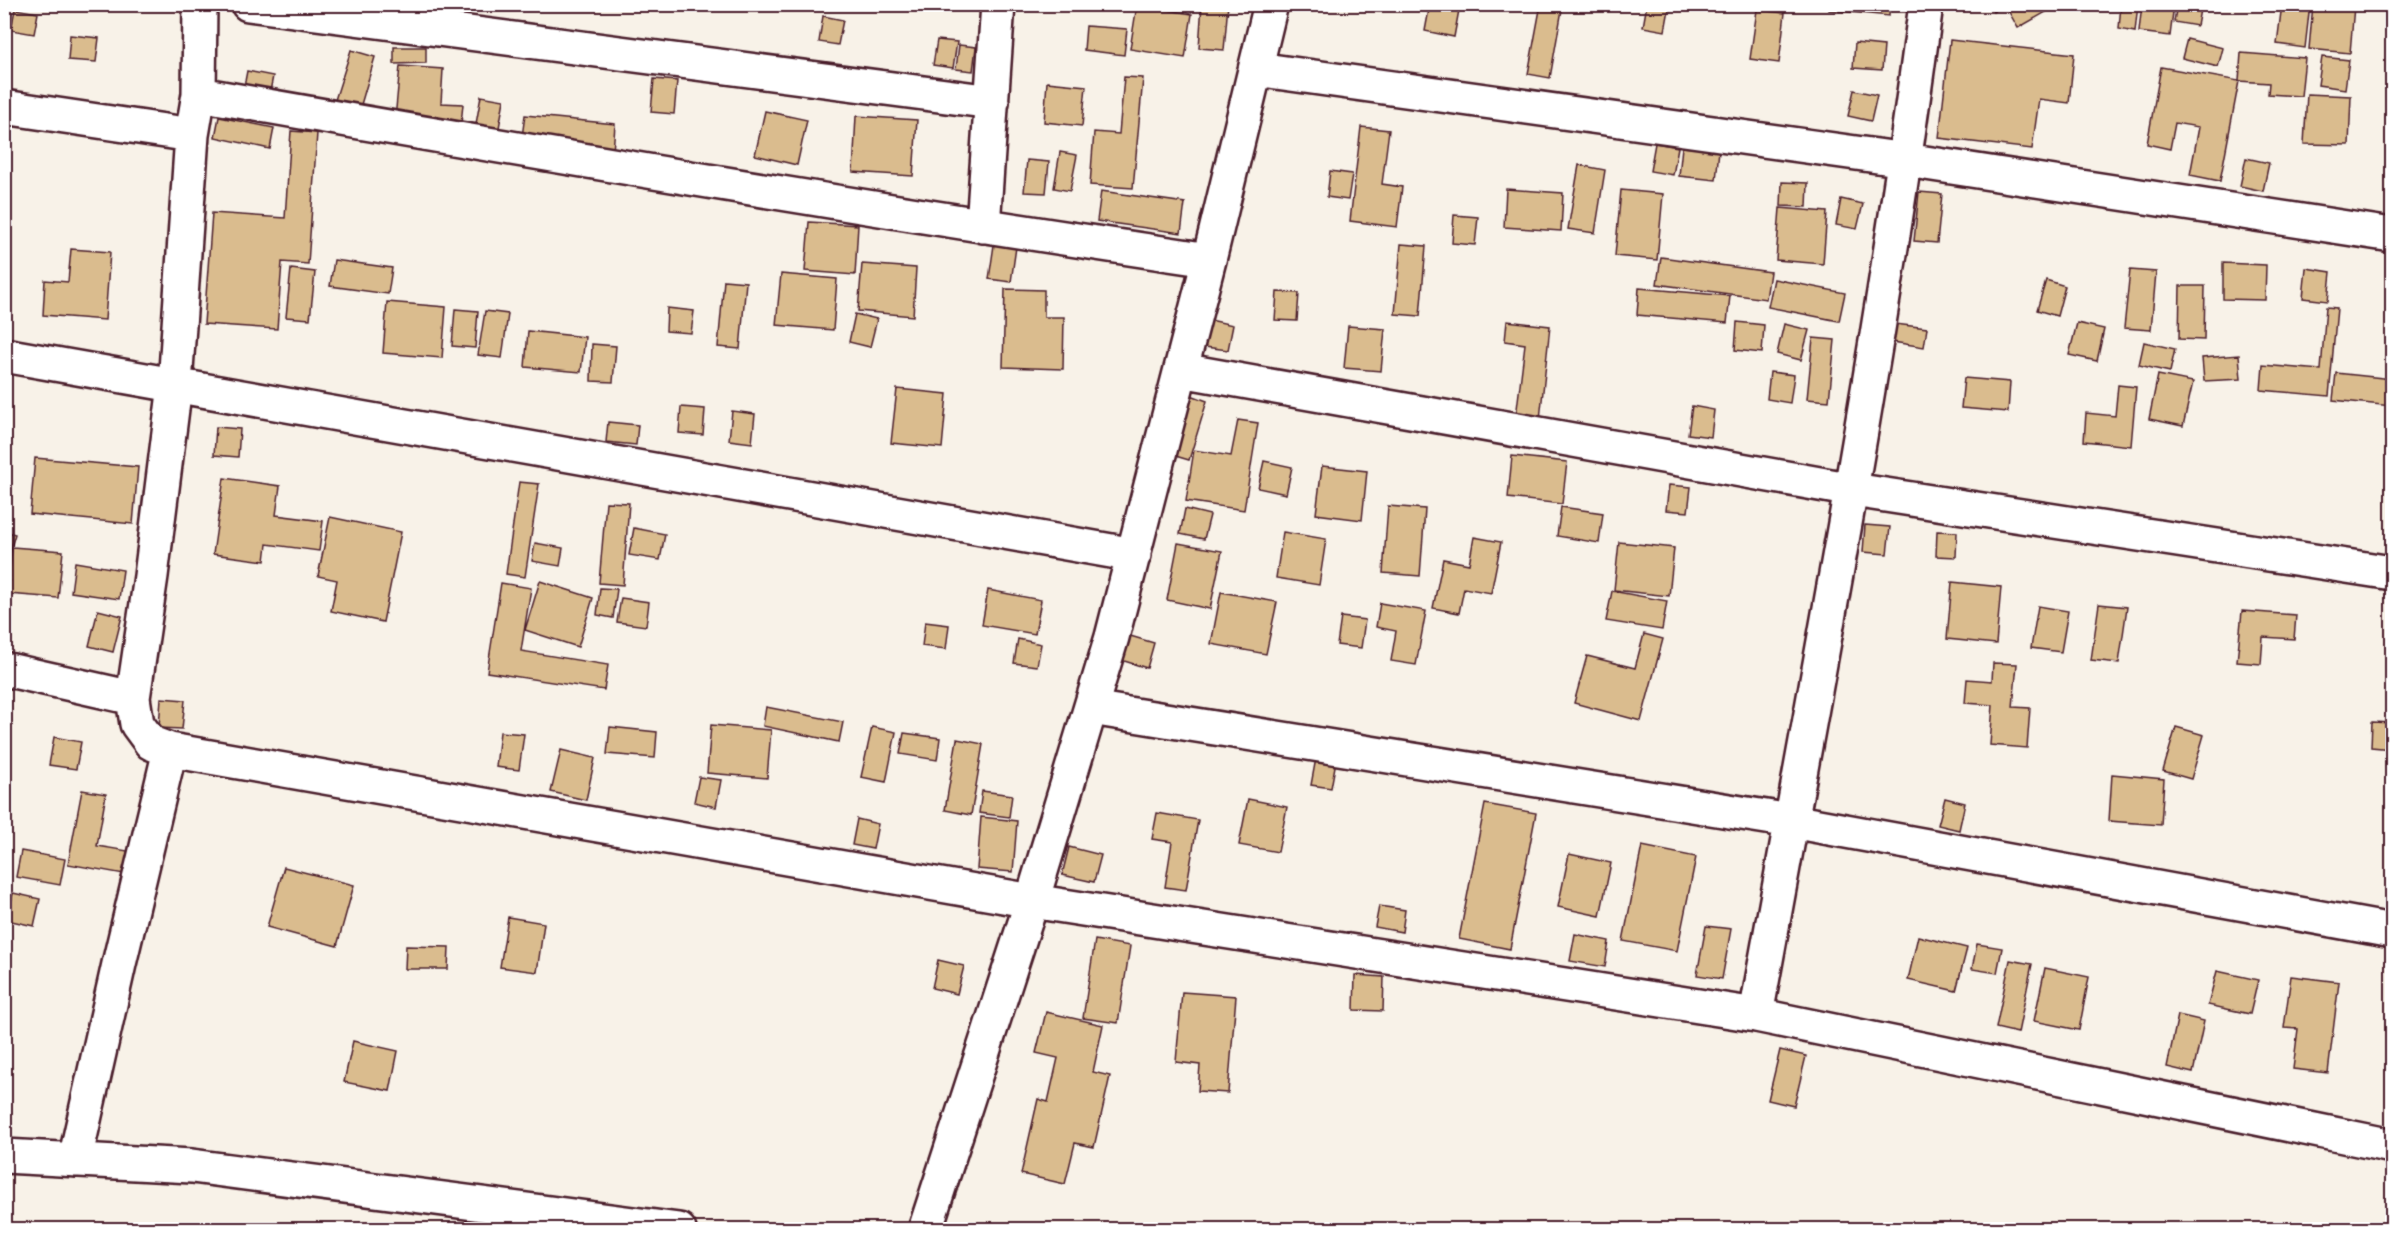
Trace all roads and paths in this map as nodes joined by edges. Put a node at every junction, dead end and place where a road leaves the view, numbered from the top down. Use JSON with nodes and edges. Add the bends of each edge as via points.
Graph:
{"nodes":[{"id":1,"x":200,"y":4,"type":"edge"},
{"id":2,"x":248,"y":4,"type":"edge"},
{"id":3,"x":998,"y":4,"type":"edge"},
{"id":4,"x":1270,"y":4,"type":"edge"},
{"id":5,"x":1926,"y":4,"type":"edge"},
{"id":6,"x":1256,"y":69,"type":"junction"},
{"id":7,"x":199,"y":94,"type":"junction"},
{"id":8,"x":993,"y":102,"type":"junction"},
{"id":9,"x":4,"y":107,"type":"edge"},
{"id":10,"x":192,"y":135,"type":"junction"},
{"id":11,"x":1906,"y":160,"type":"junction"},
{"id":12,"x":983,"y":226,"type":"junction"},
{"id":13,"x":2392,"y":236,"type":"edge"},
{"id":14,"x":1209,"y":260,"type":"junction"},
{"id":15,"x":4,"y":355,"type":"edge"},
{"id":16,"x":1181,"y":370,"type":"junction"},
{"id":17,"x":175,"y":385,"type":"junction"},
{"id":18,"x":1853,"y":490,"type":"junction"},
{"id":19,"x":1134,"y":555,"type":"junction"},
{"id":20,"x":2392,"y":573,"type":"edge"},
{"id":21,"x":4,"y":669,"type":"edge"},
{"id":22,"x":133,"y":698,"type":"junction"},
{"id":23,"x":1091,"y":708,"type":"junction"},
{"id":24,"x":170,"y":750,"type":"junction"},
{"id":25,"x":1791,"y":821,"type":"junction"},
{"id":26,"x":1032,"y":901,"type":"junction"},
{"id":27,"x":2392,"y":931,"type":"edge"},
{"id":28,"x":1756,"y":1015,"type":"junction"},
{"id":29,"x":2392,"y":1146,"type":"edge"},
{"id":30,"x":4,"y":1156,"type":"edge"},
{"id":31,"x":75,"y":1160,"type":"junction"},
{"id":32,"x":679,"y":1230,"type":"edge"},
{"id":33,"x":926,"y":1230,"type":"edge"}],
"edges":[{"from":1,"to":7,"type":"street"},
{"from":2,"to":8,"type":"street"},
{"from":3,"to":8,"type":"street"},
{"from":4,"to":6,"type":"street"},
{"from":5,"to":11,"type":"street"},
{"from":6,"to":11,"type":"street"},
{"from":6,"to":14,"type":"street"},
{"from":7,"to":10,"type":"street"},
{"from":7,"to":12,"type":"street"},
{"from":8,"to":12,"type":"street"},
{"from":9,"to":10,"type":"street"},
{"from":10,"to":17,"type":"street"},
{"from":11,"to":13,"type":"street"},
{"from":11,"to":18,"type":"street"},
{"from":12,"to":14,"type":"street"},
{"from":14,"to":16,"type":"street"},
{"from":15,"to":17,"type":"street"},
{"from":16,"to":18,"type":"street"},
{"from":16,"to":19,"type":"street"},
{"from":17,"to":19,"type":"street"},
{"from":17,"to":22,"type":"street"},
{"from":18,"to":20,"type":"street"},
{"from":18,"to":25,"type":"street"},
{"from":19,"to":23,"type":"street"},
{"from":21,"to":22,"type":"street"},
{"from":22,"to":24,"type":"street","via":[[137,724],[151,743]]},
{"from":23,"to":25,"type":"street"},
{"from":23,"to":26,"type":"street"},
{"from":24,"to":26,"type":"street"},
{"from":24,"to":31,"type":"street"},
{"from":25,"to":27,"type":"street"},
{"from":25,"to":28,"type":"street"},
{"from":26,"to":28,"type":"street"},
{"from":26,"to":33,"type":"street"},
{"from":28,"to":29,"type":"street"},
{"from":30,"to":31,"type":"street"},
{"from":31,"to":32,"type":"street","via":[[192,1166]]}]}
